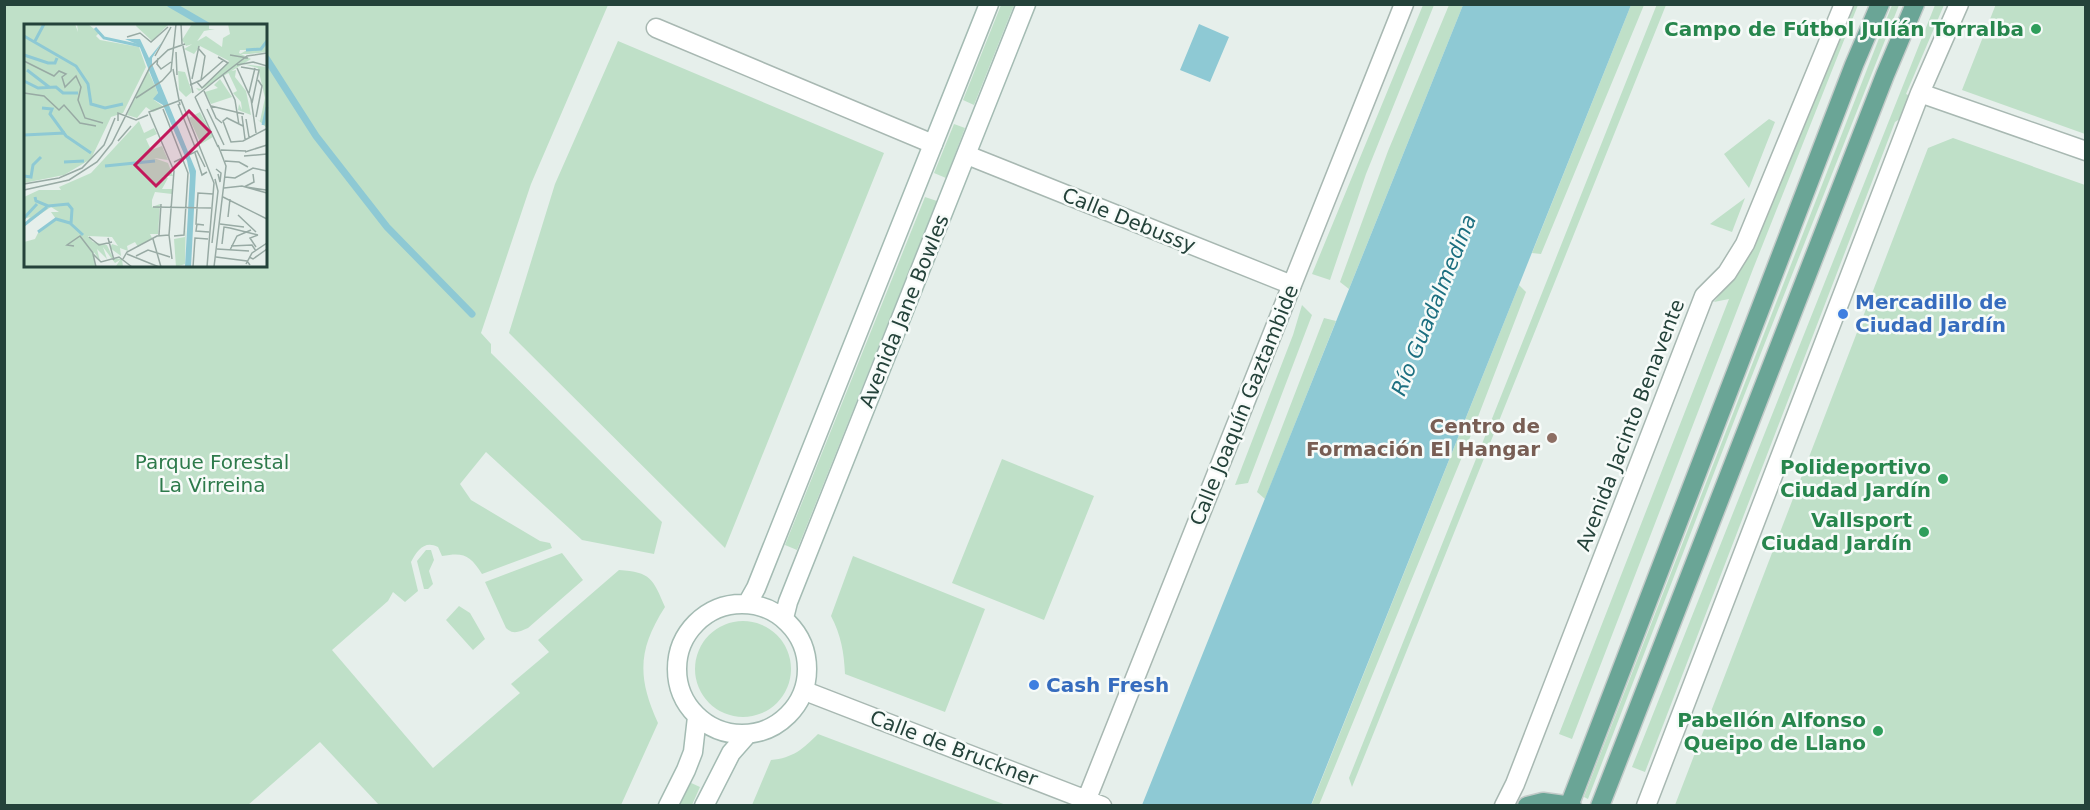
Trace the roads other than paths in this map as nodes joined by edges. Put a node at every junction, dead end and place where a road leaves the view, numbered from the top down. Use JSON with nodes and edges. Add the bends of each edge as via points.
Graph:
{"nodes":[{"id":1,"x":988,"y":4,"type":"edge"},
{"id":2,"x":1026,"y":4,"type":"edge"},
{"id":3,"x":1404,"y":4,"type":"edge"},
{"id":4,"x":1845,"y":4,"type":"edge"},
{"id":5,"x":1880,"y":4,"type":"edge"},
{"id":6,"x":1915,"y":4,"type":"edge"},
{"id":7,"x":1959,"y":4,"type":"edge"},
{"id":8,"x":656,"y":28,"type":"dead end"},
{"id":9,"x":1920,"y":93,"type":"junction"},
{"id":10,"x":933,"y":144,"type":"junction"},
{"id":11,"x":2085,"y":151,"type":"edge"},
{"id":12,"x":966,"y":155,"type":"junction"},
{"id":13,"x":1292,"y":285,"type":"junction"},
{"id":14,"x":747,"y":604,"type":"junction"},
{"id":15,"x":784,"y":618,"type":"junction"},
{"id":16,"x":805,"y":691,"type":"junction"},
{"id":17,"x":697,"y":717,"type":"junction"},
{"id":18,"x":746,"y":736,"type":"junction"},
{"id":19,"x":1091,"y":803,"type":"edge"},
{"id":20,"x":1570,"y":805,"type":"edge"},
{"id":21,"x":668,"y":806,"type":"edge"},
{"id":22,"x":704,"y":806,"type":"edge"},
{"id":23,"x":1504,"y":806,"type":"edge"},
{"id":24,"x":1527,"y":806,"type":"edge"},
{"id":25,"x":1600,"y":806,"type":"edge"},
{"id":26,"x":1646,"y":806,"type":"edge"}],
"edges":[{"from":1,"to":10,"type":"street","name":"Avenida Jane Bowles"},
{"from":2,"to":12,"type":"street","name":"Avenida Jane Bowles"},
{"from":3,"to":13,"type":"street","name":"Calle Joaquín Gaztambide"},
{"from":4,"to":23,"type":"street","name":"Avenida Jacinto Benavente","via":[[1745,244],[1727,273],[1704,296]]},
{"from":5,"to":20,"type":"main road"},
{"from":6,"to":25,"type":"main road"},
{"from":7,"to":9,"type":"street"},
{"from":8,"to":10,"type":"street"},
{"from":9,"to":11,"type":"street"},
{"from":9,"to":26,"type":"street"},
{"from":10,"to":14,"type":"street","name":"Avenida Jane Bowles"},
{"from":12,"to":13,"type":"street","name":"Calle Debussy"},
{"from":12,"to":15,"type":"street","name":"Avenida Jane Bowles"},
{"from":13,"to":19,"type":"street","name":"Calle Joaquín Gaztambide"},
{"from":14,"to":15,"type":"street","via":[[767,608]]},
{"from":14,"to":17,"type":"street","via":[[731,604],[707,613],[685,636],[678,656],[679,689]]},
{"from":15,"to":16,"type":"street","via":[[806,655]]},
{"from":16,"to":18,"type":"street","via":[[794,711],[780,723]]},
{"from":16,"to":19,"type":"street","name":"Calle de Bruckner"},
{"from":17,"to":18,"type":"street","via":[[724,733]]},
{"from":17,"to":21,"type":"street","via":[[693,752]]},
{"from":18,"to":22,"type":"street","via":[[732,753]]},
{"from":20,"to":24,"type":"main road","via":[[1544,802]]}]}
